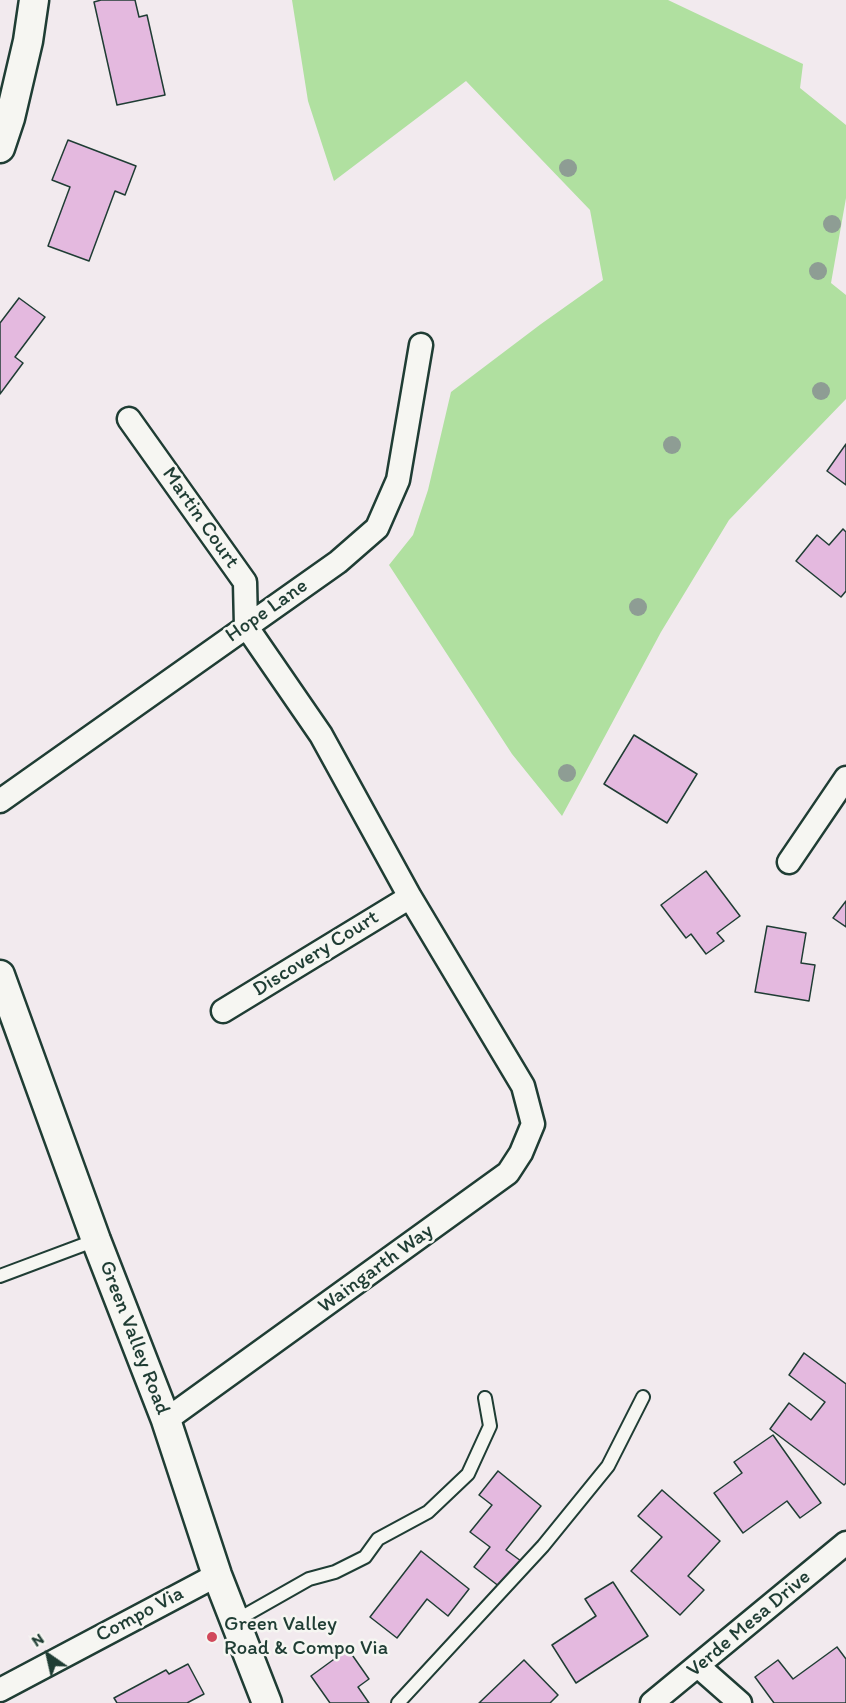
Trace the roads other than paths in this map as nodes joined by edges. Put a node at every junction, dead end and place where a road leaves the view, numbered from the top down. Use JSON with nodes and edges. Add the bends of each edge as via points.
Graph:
{"nodes":[{"id":1,"x":34,"y":0,"type":"edge"},
{"id":2,"x":0,"y":148,"type":"edge"},
{"id":3,"x":421,"y":345,"type":"dead end"},
{"id":4,"x":129,"y":419,"type":"dead end"},
{"id":5,"x":246,"y":626,"type":"junction"},
{"id":6,"x":846,"y":778,"type":"edge"},
{"id":7,"x":0,"y":801,"type":"edge"},
{"id":8,"x":789,"y":862,"type":"dead end"},
{"id":9,"x":410,"y":897,"type":"junction"},
{"id":10,"x":0,"y":975,"type":"edge"},
{"id":11,"x":223,"y":1011,"type":"dead end"},
{"id":12,"x":96,"y":1240,"type":"junction"},
{"id":13,"x":0,"y":1276,"type":"edge"},
{"id":14,"x":643,"y":1397,"type":"dead end"},
{"id":15,"x":484,"y":1398,"type":"dead end"},
{"id":16,"x":166,"y":1420,"type":"junction"},
{"id":17,"x":846,"y":1544,"type":"edge"},
{"id":18,"x":218,"y":1575,"type":"junction"},
{"id":19,"x":235,"y":1621,"type":"junction"},
{"id":20,"x":698,"y":1666,"type":"junction"},
{"id":21,"x":0,"y":1690,"type":"edge"},
{"id":22,"x":267,"y":1703,"type":"edge"},
{"id":23,"x":398,"y":1703,"type":"edge"},
{"id":24,"x":652,"y":1703,"type":"edge"},
{"id":25,"x":740,"y":1703,"type":"edge"}],
"edges":[{"from":1,"to":2,"type":"street","via":[[28,41]]},
{"from":3,"to":5,"type":"street","name":"Hope Lane","via":[[398,480],[377,528],[338,562]]},
{"from":4,"to":5,"type":"street","name":"Martin Court","via":[[245,582]]},
{"from":5,"to":7,"type":"street","name":"Hope Lane"},
{"from":5,"to":9,"type":"street","name":"Waingarth Way","via":[[321,735]]},
{"from":6,"to":8,"type":"street"},
{"from":9,"to":11,"type":"street","name":"Discovery Court"},
{"from":9,"to":16,"type":"street","name":"Waingarth Way","via":[[523,1086],[533,1124],[521,1153],[508,1173]]},
{"from":10,"to":12,"type":"street","name":"Green Valley Road"},
{"from":12,"to":13,"type":"lane"},
{"from":12,"to":16,"type":"street","name":"Green Valley Road"},
{"from":14,"to":23,"type":"lane","via":[[608,1466],[543,1546]]},
{"from":15,"to":19,"type":"lane","via":[[490,1426],[468,1474],[428,1512],[378,1539],[365,1557],[309,1579]]},
{"from":16,"to":18,"type":"street","name":"Green Valley Road"},
{"from":17,"to":20,"type":"street","name":"Verde Mesa Drive"},
{"from":18,"to":19,"type":"street","name":"Green Valley Road"},
{"from":18,"to":21,"type":"street","name":"Compo Via"},
{"from":19,"to":22,"type":"street","name":"Green Valley Road"},
{"from":20,"to":24,"type":"street","name":"Verde Mesa Drive"},
{"from":20,"to":25,"type":"street"}]}
